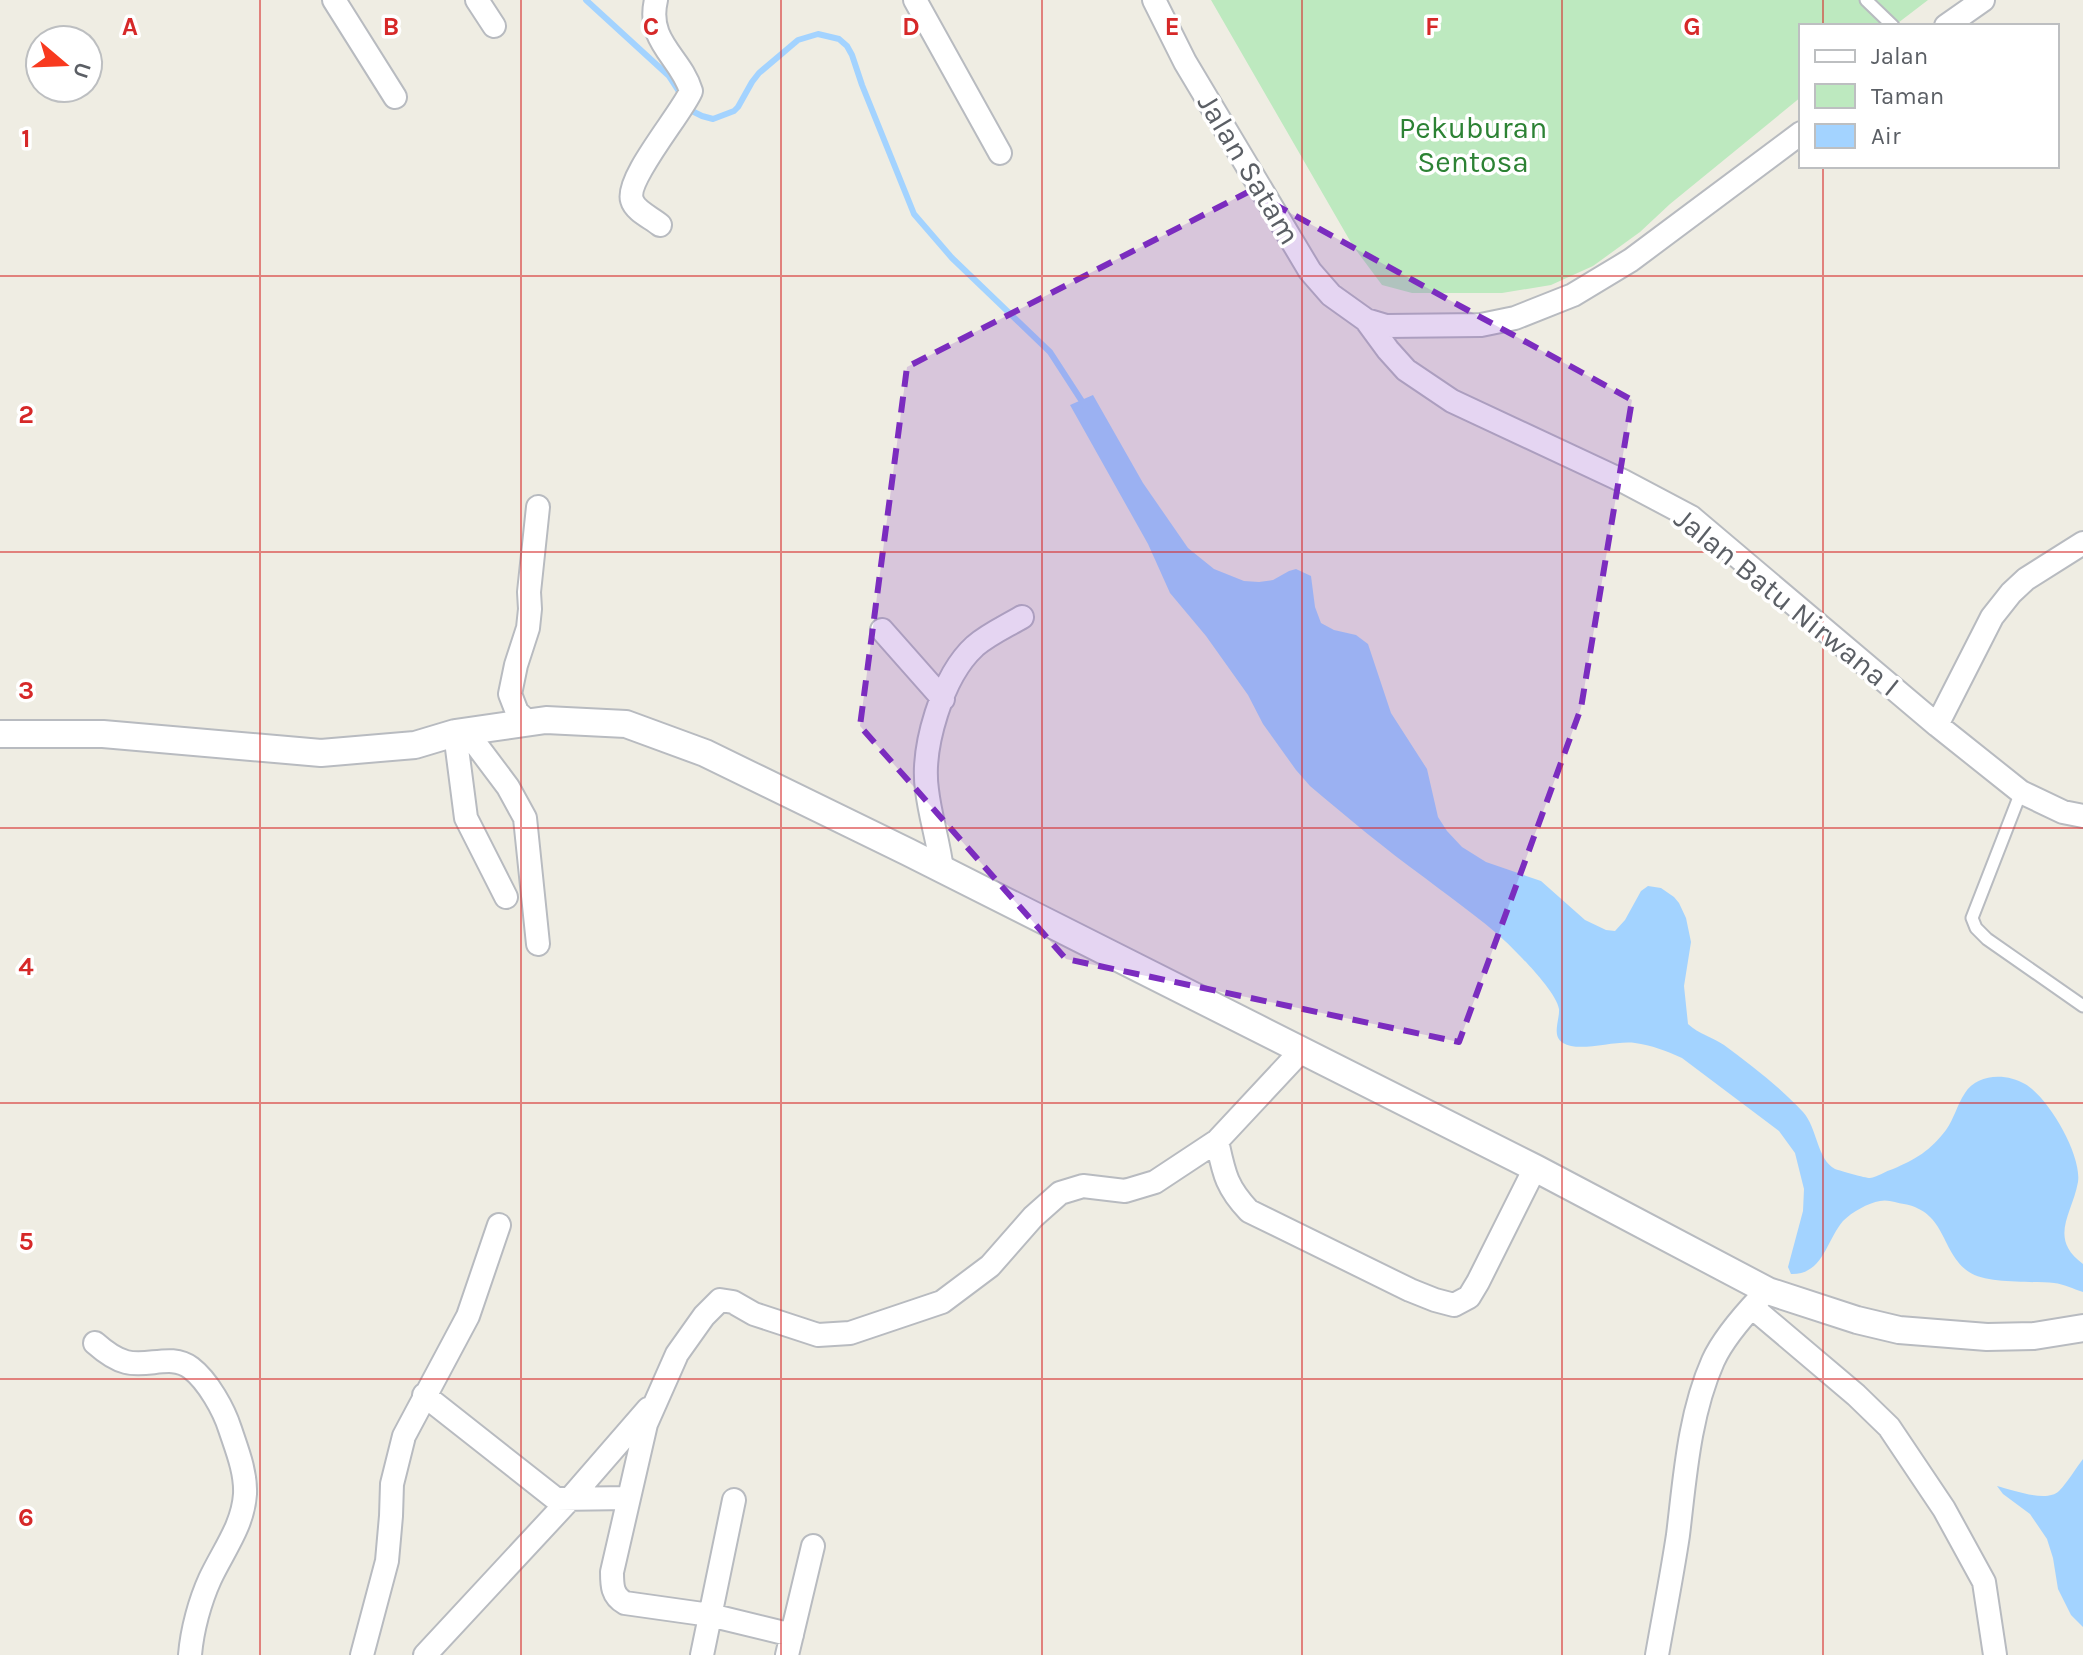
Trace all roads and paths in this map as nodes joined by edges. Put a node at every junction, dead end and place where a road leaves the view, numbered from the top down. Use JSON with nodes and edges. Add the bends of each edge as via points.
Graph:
{"nodes":[{"id":1,"x":334,"y":0,"type":"edge"},
{"id":2,"x":477,"y":0,"type":"edge"},
{"id":3,"x":656,"y":0,"type":"edge"},
{"id":4,"x":915,"y":0,"type":"edge"},
{"id":5,"x":1154,"y":0,"type":"edge"},
{"id":6,"x":1866,"y":0,"type":"edge"},
{"id":7,"x":1983,"y":0,"type":"edge"},
{"id":8,"x":1891,"y":24,"type":"edge"},
{"id":9,"x":1949,"y":24,"type":"edge"},
{"id":10,"x":494,"y":26,"type":"dead end"},
{"id":11,"x":395,"y":97,"type":"dead end"},
{"id":12,"x":1799,"y":134,"type":"edge"},
{"id":13,"x":1000,"y":153,"type":"dead end"},
{"id":14,"x":660,"y":225,"type":"dead end"},
{"id":15,"x":1366,"y":320,"type":"junction"},
{"id":16,"x":538,"y":507,"type":"dead end"},
{"id":17,"x":2083,"y":543,"type":"edge"},
{"id":18,"x":1022,"y":617,"type":"dead end"},
{"id":19,"x":882,"y":630,"type":"dead end"},
{"id":20,"x":943,"y":699,"type":"junction"},
{"id":21,"x":528,"y":722,"type":"junction"},
{"id":22,"x":1937,"y":725,"type":"junction"},
{"id":23,"x":460,"y":732,"type":"junction"},
{"id":24,"x":0,"y":734,"type":"edge"},
{"id":25,"x":2021,"y":792,"type":"junction"},
{"id":26,"x":2083,"y":816,"type":"edge"},
{"id":27,"x":942,"y":870,"type":"junction"},
{"id":28,"x":506,"y":897,"type":"dead end"},
{"id":29,"x":538,"y":944,"type":"dead end"},
{"id":30,"x":2083,"y":1006,"type":"edge"},
{"id":31,"x":1301,"y":1051,"type":"junction"},
{"id":32,"x":1217,"y":1141,"type":"junction"},
{"id":33,"x":1535,"y":1168,"type":"junction"},
{"id":34,"x":499,"y":1225,"type":"dead end"},
{"id":35,"x":1760,"y":1299,"type":"junction"},
{"id":36,"x":2083,"y":1328,"type":"edge"},
{"id":37,"x":95,"y":1343,"type":"dead end"},
{"id":38,"x":424,"y":1395,"type":"junction"},
{"id":39,"x":657,"y":1399,"type":"junction"},
{"id":40,"x":629,"y":1498,"type":"junction"},
{"id":41,"x":569,"y":1500,"type":"junction"},
{"id":42,"x":734,"y":1500,"type":"dead end"},
{"id":43,"x":813,"y":1546,"type":"dead end"},
{"id":44,"x":710,"y":1615,"type":"junction"},
{"id":45,"x":789,"y":1645,"type":"edge"},
{"id":46,"x":1992,"y":1654,"type":"edge"},
{"id":47,"x":190,"y":1655,"type":"edge"},
{"id":48,"x":362,"y":1655,"type":"edge"},
{"id":49,"x":425,"y":1655,"type":"edge"},
{"id":50,"x":702,"y":1655,"type":"edge"},
{"id":51,"x":1657,"y":1655,"type":"edge"}],
"edges":[{"from":1,"to":11,"type":"street"},
{"from":2,"to":10,"type":"street"},
{"from":3,"to":14,"type":"street","via":[[656,31],[691,91],[632,191],[635,205]]},
{"from":4,"to":13,"type":"street"},
{"from":5,"to":15,"type":"street","name":"Jalan Satam","via":[[1185,62],[1310,271],[1331,295]]},
{"from":6,"to":8,"type":"lane"},
{"from":7,"to":9,"type":"street"},
{"from":12,"to":15,"type":"street","via":[[1631,260],[1550,305],[1481,325],[1386,326]]},
{"from":15,"to":22,"type":"street","name":"Jalan Batu Nirwana I","via":[[1406,370],[1452,401],[1691,517]]},
{"from":16,"to":21,"type":"street","via":[[528,628],[510,694]]},
{"from":17,"to":22,"type":"street","via":[[2011,593],[1992,617]]},
{"from":18,"to":20,"type":"street","via":[[974,647]]},
{"from":19,"to":20,"type":"street"},
{"from":20,"to":27,"type":"street","via":[[926,754],[926,786]]},
{"from":21,"to":23,"type":"street"},
{"from":21,"to":27,"type":"street","via":[[626,724],[705,753]]},
{"from":22,"to":25,"type":"street","name":"Jalan Batu Nirwana I"},
{"from":23,"to":24,"type":"street","via":[[415,745],[321,753],[103,734]]},
{"from":23,"to":28,"type":"street","via":[[466,818]]},
{"from":23,"to":29,"type":"street","via":[[508,787],[525,818]]},
{"from":25,"to":26,"type":"street","name":"Jalan Batu Nirwana I"},
{"from":25,"to":30,"type":"lane","via":[[1972,918],[1987,939]]},
{"from":27,"to":31,"type":"street"},
{"from":31,"to":32,"type":"street"},
{"from":31,"to":33,"type":"street"},
{"from":32,"to":33,"type":"street","via":[[1225,1177],[1249,1211],[1410,1290],[1454,1305],[1469,1297],[1478,1282]]},
{"from":32,"to":39,"type":"street","via":[[1155,1182],[1125,1191],[1083,1186],[1060,1193],[990,1266],[942,1302],[910,1314],[850,1333],[818,1335],[720,1300],[677,1354]]},
{"from":33,"to":35,"type":"street"},
{"from":34,"to":38,"type":"street","via":[[468,1316]]},
{"from":35,"to":36,"type":"street","via":[[1899,1330],[1987,1337]]},
{"from":35,"to":46,"type":"street","via":[[1889,1427],[1944,1509],[1984,1582]]},
{"from":35,"to":51,"type":"street","via":[[1713,1360],[1700,1398]]},
{"from":37,"to":47,"type":"street","via":[[126,1362],[167,1360],[190,1367],[224,1412],[237,1449],[245,1495],[241,1513],[205,1591]]},
{"from":38,"to":41,"type":"street","via":[[550,1496]]},
{"from":38,"to":48,"type":"street","via":[[397,1456],[387,1561]]},
{"from":39,"to":40,"type":"street"},
{"from":39,"to":41,"type":"street"},
{"from":40,"to":41,"type":"street"},
{"from":40,"to":44,"type":"street","via":[[612,1572],[615,1594],[625,1603]]},
{"from":41,"to":49,"type":"street"},
{"from":42,"to":44,"type":"street"},
{"from":43,"to":45,"type":"street"},
{"from":44,"to":45,"type":"street"},
{"from":44,"to":50,"type":"street"}]}
